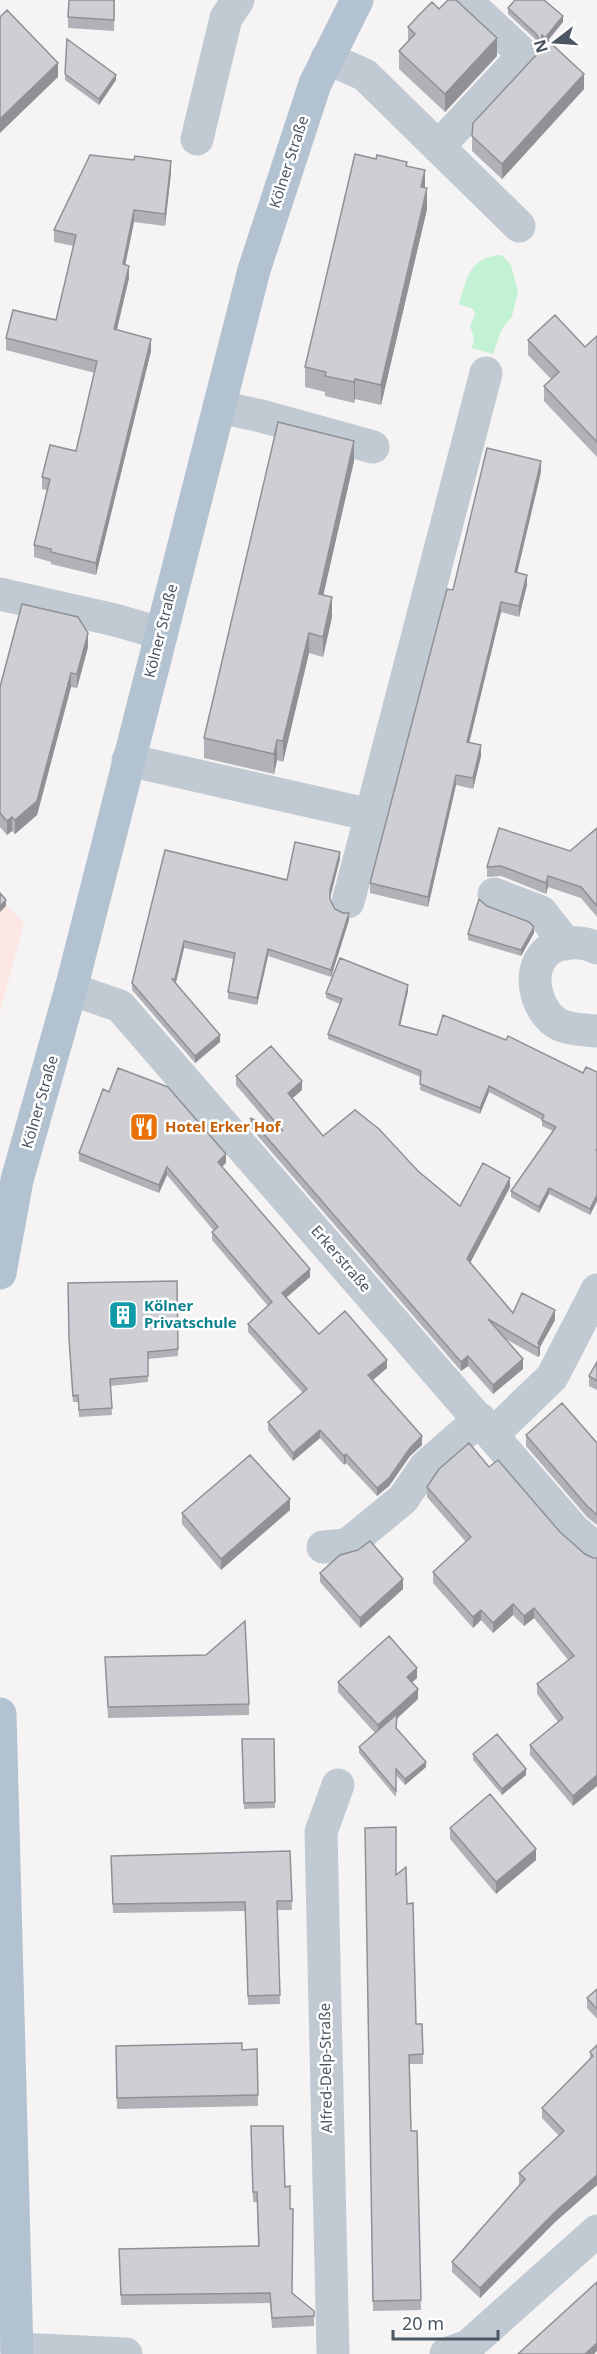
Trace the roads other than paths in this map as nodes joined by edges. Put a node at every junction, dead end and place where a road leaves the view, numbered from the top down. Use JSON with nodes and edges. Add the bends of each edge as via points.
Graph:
{"nodes":[{"id":1,"x":238,"y":0,"type":"edge"},
{"id":2,"x":357,"y":0,"type":"edge"},
{"id":3,"x":465,"y":0,"type":"edge"},
{"id":4,"x":327,"y":58,"type":"junction"},
{"id":5,"x":197,"y":139,"type":"dead end"},
{"id":6,"x":438,"y":147,"type":"junction"},
{"id":7,"x":519,"y":226,"type":"dead end"},
{"id":8,"x":486,"y":374,"type":"dead end"},
{"id":9,"x":219,"y":407,"type":"junction"},
{"id":10,"x":373,"y":447,"type":"dead end"},
{"id":11,"x":0,"y":594,"type":"edge"},
{"id":12,"x":160,"y":633,"type":"junction"},
{"id":13,"x":128,"y":760,"type":"junction"},
{"id":14,"x":371,"y":815,"type":"junction"},
{"id":15,"x":494,"y":894,"type":"dead end"},
{"id":16,"x":348,"y":902,"type":"dead end"},
{"id":17,"x":581,"y":946,"type":"edge"},
{"id":18,"x":71,"y":989,"type":"junction"},
{"id":19,"x":597,"y":1031,"type":"edge"},
{"id":20,"x":0,"y":1274,"type":"edge"},
{"id":21,"x":597,"y":1290,"type":"edge"},
{"id":22,"x":486,"y":1426,"type":"junction"},
{"id":23,"x":323,"y":1547,"type":"dead end"},
{"id":24,"x":597,"y":1550,"type":"edge"},
{"id":25,"x":0,"y":1714,"type":"edge"},
{"id":26,"x":338,"y":1785,"type":"dead end"},
{"id":27,"x":1,"y":1835,"type":"edge"},
{"id":28,"x":597,"y":2230,"type":"edge"},
{"id":29,"x":17,"y":2352,"type":"edge"},
{"id":30,"x":126,"y":2354,"type":"edge"},
{"id":31,"x":333,"y":2354,"type":"edge"},
{"id":32,"x":446,"y":2354,"type":"edge"}],
"edges":[{"from":1,"to":5,"type":"street","via":[[226,18]]},
{"from":2,"to":4,"type":"main road","name":"Kölner Straße"},
{"from":3,"to":6,"type":"street","via":[[524,55]]},
{"from":4,"to":6,"type":"street","via":[[365,75]]},
{"from":4,"to":9,"type":"main road","name":"Kölner Straße","via":[[254,270]]},
{"from":6,"to":7,"type":"street"},
{"from":8,"to":14,"type":"street"},
{"from":9,"to":10,"type":"street"},
{"from":9,"to":12,"type":"main road","name":"Kölner Straße"},
{"from":11,"to":12,"type":"street"},
{"from":12,"to":13,"type":"main road","name":"Kölner Straße"},
{"from":13,"to":14,"type":"street"},
{"from":13,"to":18,"type":"main road","name":"Kölner Straße"},
{"from":14,"to":16,"type":"street"},
{"from":15,"to":17,"type":"street","via":[[541,912]]},
{"from":17,"to":19,"type":"street","via":[[556,946],[542,956],[536,974],[536,994],[545,1014],[561,1026]]},
{"from":18,"to":20,"type":"main road","name":"Kölner Straße","via":[[17,1180]]},
{"from":18,"to":22,"type":"street","name":"Erkerstraße","via":[[120,1006]]},
{"from":21,"to":22,"type":"street","via":[[552,1377]]},
{"from":22,"to":23,"type":"street","via":[[425,1467],[403,1498],[347,1545]]},
{"from":22,"to":24,"type":"street","name":"Erkerstraße","via":[[574,1530]]},
{"from":25,"to":27,"type":"main road"},
{"from":26,"to":31,"type":"street","name":"Alfred-Delp-Straße","via":[[321,1832]]},
{"from":27,"to":29,"type":"main road"},
{"from":28,"to":32,"type":"street","via":[[468,2346]]},
{"from":29,"to":30,"type":"street"}]}
